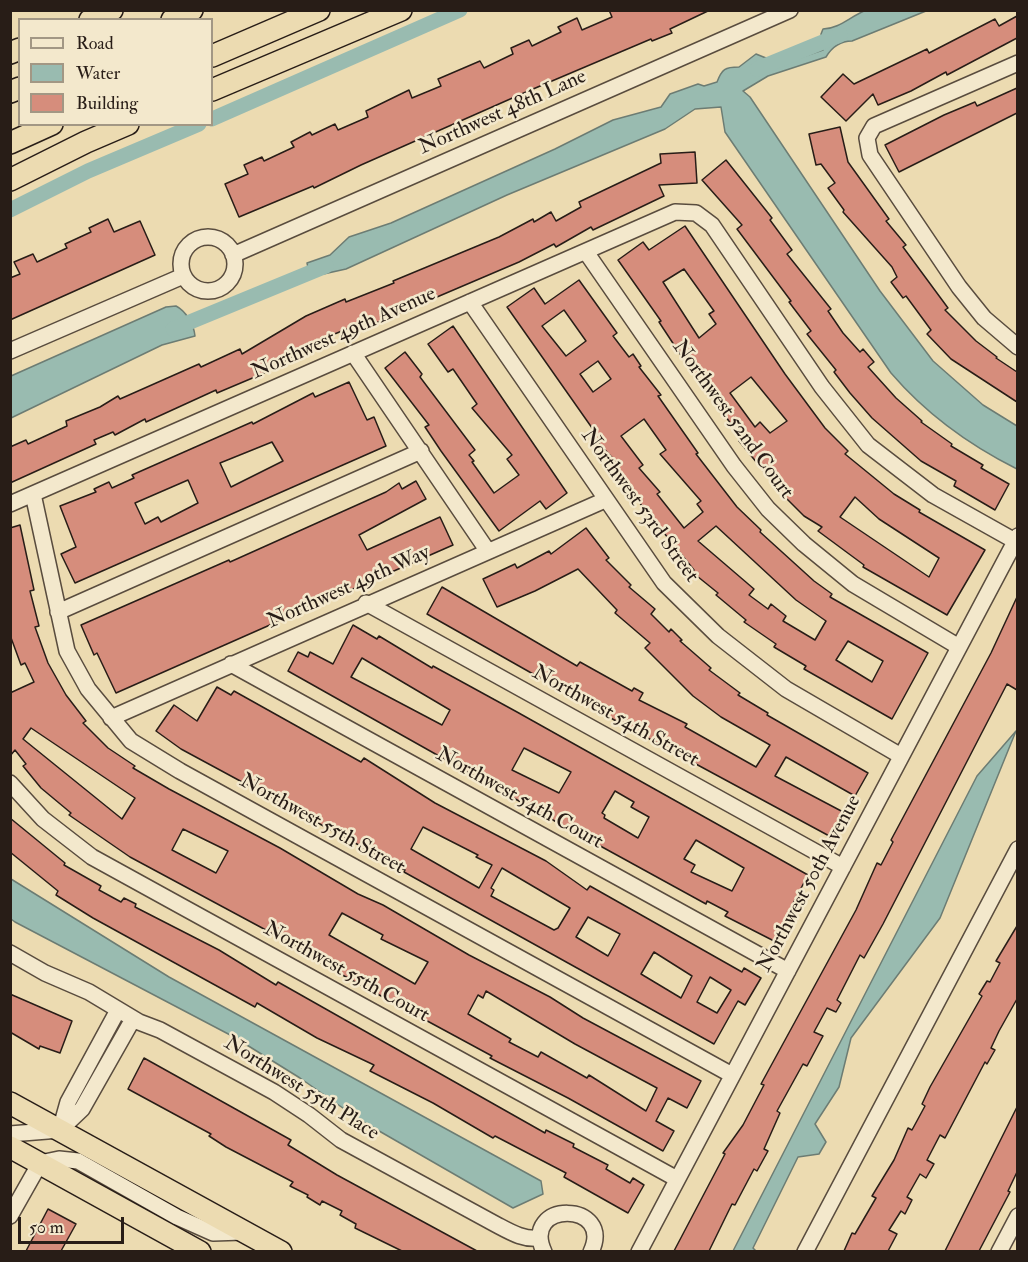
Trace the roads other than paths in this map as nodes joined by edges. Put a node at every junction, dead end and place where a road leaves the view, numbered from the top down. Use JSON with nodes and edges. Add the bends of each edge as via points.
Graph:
{"nodes":[{"id":1,"x":112,"y":10,"type":"edge"},
{"id":2,"x":192,"y":10,"type":"edge"},
{"id":3,"x":319,"y":10,"type":"edge"},
{"id":4,"x":400,"y":10,"type":"edge"},
{"id":5,"x":790,"y":10,"type":"edge"},
{"id":6,"x":94,"y":18,"type":"edge"},
{"id":7,"x":176,"y":18,"type":"edge"},
{"id":8,"x":213,"y":56,"type":"edge"},
{"id":9,"x":1017,"y":63,"type":"edge"},
{"id":10,"x":213,"y":90,"type":"edge"},
{"id":11,"x":48,"y":126,"type":"edge"},
{"id":12,"x":123,"y":126,"type":"edge"},
{"id":13,"x":10,"y":143,"type":"edge"},
{"id":14,"x":10,"y":180,"type":"edge"},
{"id":15,"x":586,"y":252,"type":"junction"},
{"id":16,"x":233,"y":255,"type":"junction"},
{"id":17,"x":183,"y":276,"type":"junction"},
{"id":18,"x":470,"y":302,"type":"junction"},
{"id":19,"x":1017,"y":347,"type":"edge"},
{"id":20,"x":10,"y":351,"type":"edge"},
{"id":21,"x":353,"y":353,"type":"junction"},
{"id":22,"x":421,"y":452,"type":"junction"},
{"id":23,"x":33,"y":494,"type":"junction"},
{"id":24,"x":605,"y":500,"type":"junction"},
{"id":25,"x":10,"y":504,"type":"edge"},
{"id":26,"x":1016,"y":538,"type":"edge"},
{"id":27,"x":487,"y":550,"type":"junction"},
{"id":28,"x":366,"y":603,"type":"junction"},
{"id":29,"x":58,"y":612,"type":"junction"},
{"id":30,"x":959,"y":647,"type":"junction"},
{"id":31,"x":231,"y":664,"type":"junction"},
{"id":32,"x":111,"y":718,"type":"junction"},
{"id":33,"x":901,"y":756,"type":"junction"},
{"id":34,"x":10,"y":783,"type":"edge"},
{"id":35,"x":1017,"y":849,"type":"edge"},
{"id":36,"x":843,"y":867,"type":"junction"},
{"id":37,"x":10,"y":953,"type":"edge"},
{"id":38,"x":788,"y":970,"type":"junction"},
{"id":39,"x":118,"y":1010,"type":"junction"},
{"id":40,"x":133,"y":1019,"type":"junction"},
{"id":41,"x":732,"y":1075,"type":"junction"},
{"id":42,"x":10,"y":1103,"type":"edge"},
{"id":43,"x":60,"y":1130,"type":"junction"},
{"id":44,"x":10,"y":1134,"type":"edge"},
{"id":45,"x":10,"y":1147,"type":"edge"},
{"id":46,"x":40,"y":1163,"type":"junction"},
{"id":47,"x":677,"y":1179,"type":"junction"},
{"id":48,"x":10,"y":1216,"type":"edge"},
{"id":49,"x":1015,"y":1225,"type":"edge"},
{"id":50,"x":245,"y":1232,"type":"junction"},
{"id":51,"x":542,"y":1245,"type":"edge"},
{"id":52,"x":200,"y":1251,"type":"edge"},
{"id":53,"x":281,"y":1251,"type":"edge"},
{"id":54,"x":591,"y":1251,"type":"edge"},
{"id":55,"x":639,"y":1251,"type":"edge"},
{"id":56,"x":805,"y":1251,"type":"edge"},
{"id":57,"x":999,"y":1251,"type":"edge"}],
"edges":[{"from":1,"to":6,"type":"highway"},
{"from":2,"to":7,"type":"highway"},
{"from":3,"to":8,"type":"highway"},
{"from":4,"to":10,"type":"highway"},
{"from":5,"to":16,"type":"street","name":"Northwest 48th Lane"},
{"from":9,"to":19,"type":"street","via":[[874,126],[867,138],[870,155],[959,287],[984,318]]},
{"from":11,"to":13,"type":"highway"},
{"from":12,"to":14,"type":"highway"},
{"from":15,"to":18,"type":"street","name":"Northwest 49th Avenue"},
{"from":15,"to":26,"type":"street","name":"Northwest 49th Avenue","via":[[675,212],[696,213],[712,225],[822,387],[868,445],[933,495]]},
{"from":15,"to":30,"type":"street","name":"Northwest 52nd Court","via":[[734,466],[768,508],[853,584]]},
{"from":16,"to":17,"type":"street","via":[[234,271],[218,289],[202,291]]},
{"from":16,"to":17,"type":"street","via":[[222,241],[197,239],[184,250],[180,267]]},
{"from":17,"to":20,"type":"street"},
{"from":18,"to":21,"type":"street","name":"Northwest 49th Avenue"},
{"from":18,"to":24,"type":"street","name":"Northwest 53rd Street"},
{"from":21,"to":22,"type":"street"},
{"from":21,"to":23,"type":"street","name":"Northwest 49th Avenue"},
{"from":22,"to":27,"type":"street"},
{"from":22,"to":29,"type":"street"},
{"from":23,"to":25,"type":"street","name":"Northwest 49th Avenue"},
{"from":23,"to":29,"type":"street","name":"Northwest 55th Street"},
{"from":24,"to":27,"type":"street","name":"Northwest 49th Way"},
{"from":24,"to":33,"type":"street","name":"Northwest 53rd Street","via":[[664,583],[718,636],[786,689]]},
{"from":26,"to":30,"type":"street","name":"Northwest 50th Avenue"},
{"from":27,"to":28,"type":"street","name":"Northwest 49th Way"},
{"from":28,"to":31,"type":"street","name":"Northwest 49th Way"},
{"from":28,"to":36,"type":"street","name":"Northwest 54th Street"},
{"from":29,"to":32,"type":"street","name":"Northwest 55th Street","via":[[67,651],[88,689]]},
{"from":30,"to":33,"type":"street","name":"Northwest 50th Avenue"},
{"from":31,"to":32,"type":"street","name":"Northwest 49th Way"},
{"from":31,"to":38,"type":"street","name":"Northwest 54th Court"},
{"from":32,"to":41,"type":"street","name":"Northwest 55th Street","via":[[131,741],[180,771]]},
{"from":33,"to":36,"type":"street","name":"Northwest 50th Avenue"},
{"from":34,"to":47,"type":"street","name":"Northwest 55th Court","via":[[43,819],[92,857]]},
{"from":35,"to":56,"type":"street"},
{"from":36,"to":38,"type":"street","name":"Northwest 50th Avenue"},
{"from":37,"to":39,"type":"street","name":"Northwest 55th Place"},
{"from":38,"to":41,"type":"street","name":"Northwest 50th Avenue"},
{"from":39,"to":40,"type":"street","name":"Northwest 55th Place"},
{"from":39,"to":43,"type":"street","via":[[68,1102]]},
{"from":40,"to":43,"type":"street","via":[[82,1109]]},
{"from":40,"to":51,"type":"street","name":"Northwest 55th Place","via":[[273,1092],[341,1140],[497,1226]]},
{"from":41,"to":47,"type":"street","name":"Northwest 50th Avenue"},
{"from":42,"to":43,"type":"highway"},
{"from":43,"to":44,"type":"street"},
{"from":43,"to":50,"type":"highway"},
{"from":45,"to":46,"type":"highway"},
{"from":46,"to":48,"type":"street"},
{"from":46,"to":50,"type":"street","via":[[78,1161],[213,1233]]},
{"from":46,"to":52,"type":"highway"},
{"from":47,"to":55,"type":"street","name":"Northwest 50th Avenue"},
{"from":49,"to":57,"type":"street"},
{"from":50,"to":53,"type":"highway"},
{"from":51,"to":54,"type":"street","name":"Northwest 55th Place","via":[[542,1230],[552,1216],[577,1213],[594,1232]]}]}
